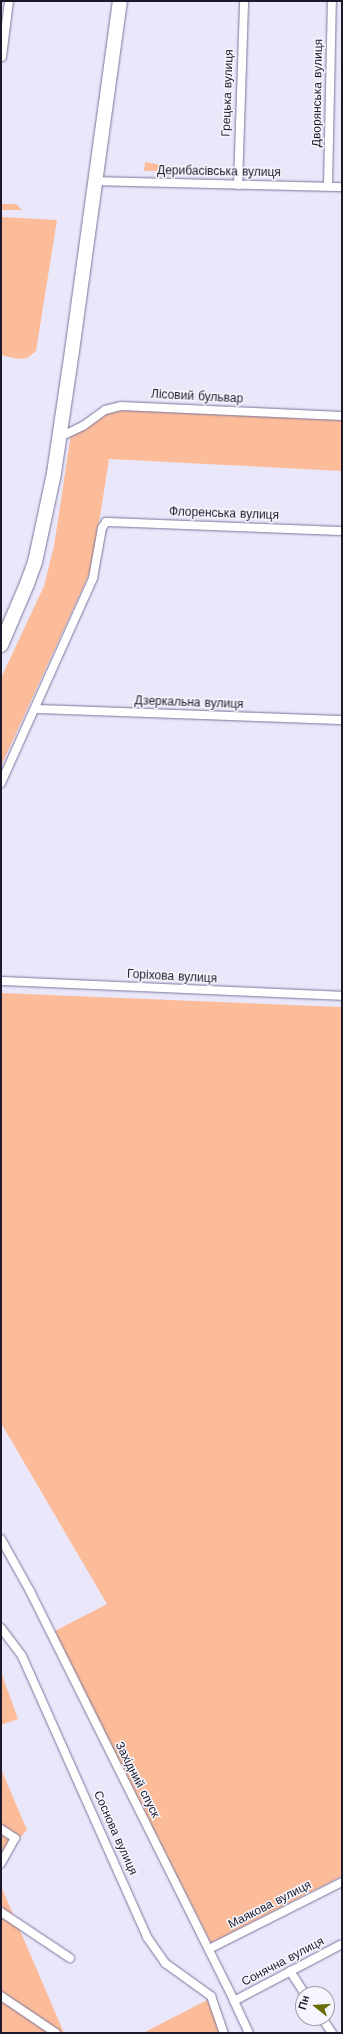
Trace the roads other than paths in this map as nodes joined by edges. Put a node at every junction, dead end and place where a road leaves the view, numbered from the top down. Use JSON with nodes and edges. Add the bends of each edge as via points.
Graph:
{"nodes":[{"id":1,"x":9,"y":1,"type":"edge"},
{"id":2,"x":120,"y":1,"type":"edge"},
{"id":3,"x":244,"y":1,"type":"edge"},
{"id":4,"x":332,"y":1,"type":"edge"},
{"id":5,"x":2,"y":57,"type":"dead end"},
{"id":6,"x":95,"y":181,"type":"junction"},
{"id":7,"x":238,"y":185,"type":"junction"},
{"id":8,"x":328,"y":186,"type":"junction"},
{"id":9,"x":342,"y":187,"type":"edge"},
{"id":10,"x":342,"y":416,"type":"edge"},
{"id":11,"x":60,"y":437,"type":"junction"},
{"id":12,"x":342,"y":531,"type":"edge"},
{"id":13,"x":1,"y":645,"type":"edge"},
{"id":14,"x":36,"y":710,"type":"junction"},
{"id":15,"x":342,"y":720,"type":"edge"},
{"id":16,"x":1,"y":783,"type":"edge"},
{"id":17,"x":1,"y":981,"type":"edge"},
{"id":18,"x":342,"y":996,"type":"edge"},
{"id":19,"x":1,"y":1539,"type":"edge"},
{"id":20,"x":1,"y":1628,"type":"edge"},
{"id":21,"x":1,"y":1829,"type":"edge"},
{"id":22,"x":1,"y":1863,"type":"edge"},
{"id":23,"x":342,"y":1882,"type":"edge"},
{"id":24,"x":1,"y":1912,"type":"edge"},
{"id":25,"x":342,"y":1944,"type":"edge"},
{"id":26,"x":208,"y":1949,"type":"junction"},
{"id":27,"x":70,"y":1958,"type":"dead end"},
{"id":28,"x":290,"y":1971,"type":"junction"},
{"id":29,"x":300,"y":1986,"type":"edge"},
{"id":30,"x":1,"y":1996,"type":"edge"},
{"id":31,"x":234,"y":2001,"type":"junction"},
{"id":32,"x":56,"y":2033,"type":"edge"},
{"id":33,"x":224,"y":2033,"type":"edge"},
{"id":34,"x":248,"y":2033,"type":"edge"}],
"edges":[{"from":1,"to":5,"type":"street"},
{"from":2,"to":6,"type":"highway"},
{"from":3,"to":7,"type":"street","name":"Грецька вулиця"},
{"from":4,"to":8,"type":"street","name":"Дворянська вулиця"},
{"from":6,"to":7,"type":"street","name":"Дерибасівська вулиця"},
{"from":6,"to":11,"type":"highway"},
{"from":7,"to":8,"type":"street","name":"Дерибасівська вулиця"},
{"from":8,"to":9,"type":"street","name":"Дерибасівська вулиця"},
{"from":10,"to":11,"type":"street","name":"Лісовий бульвар","via":[[121,406],[105,410],[83,426]]},
{"from":11,"to":13,"type":"highway","via":[[35,562]]},
{"from":12,"to":14,"type":"street","name":"Флоренська вулиця","via":[[106,522],[102,528],[93,578]]},
{"from":14,"to":15,"type":"street","name":"Дзеркальна вулиця"},
{"from":14,"to":16,"type":"street"},
{"from":17,"to":18,"type":"street","name":"Горіхова вулиця"},
{"from":19,"to":26,"type":"street","name":"Західний спуск","via":[[30,1591]]},
{"from":20,"to":33,"type":"street","name":"Соснова вулиця","via":[[22,1656],[147,1937],[165,1963],[211,1996]]},
{"from":21,"to":22,"type":"street","via":[[15,1838]]},
{"from":23,"to":26,"type":"street","name":"Маякова вулиця"},
{"from":24,"to":27,"type":"street"},
{"from":25,"to":28,"type":"street","name":"Сонячна вулиця"},
{"from":26,"to":31,"type":"street","name":"Західний спуск"},
{"from":28,"to":29,"type":"street"},
{"from":28,"to":31,"type":"street","name":"Сонячна вулиця"},
{"from":30,"to":32,"type":"street"},
{"from":31,"to":34,"type":"street","name":"Західний спуск"}]}
